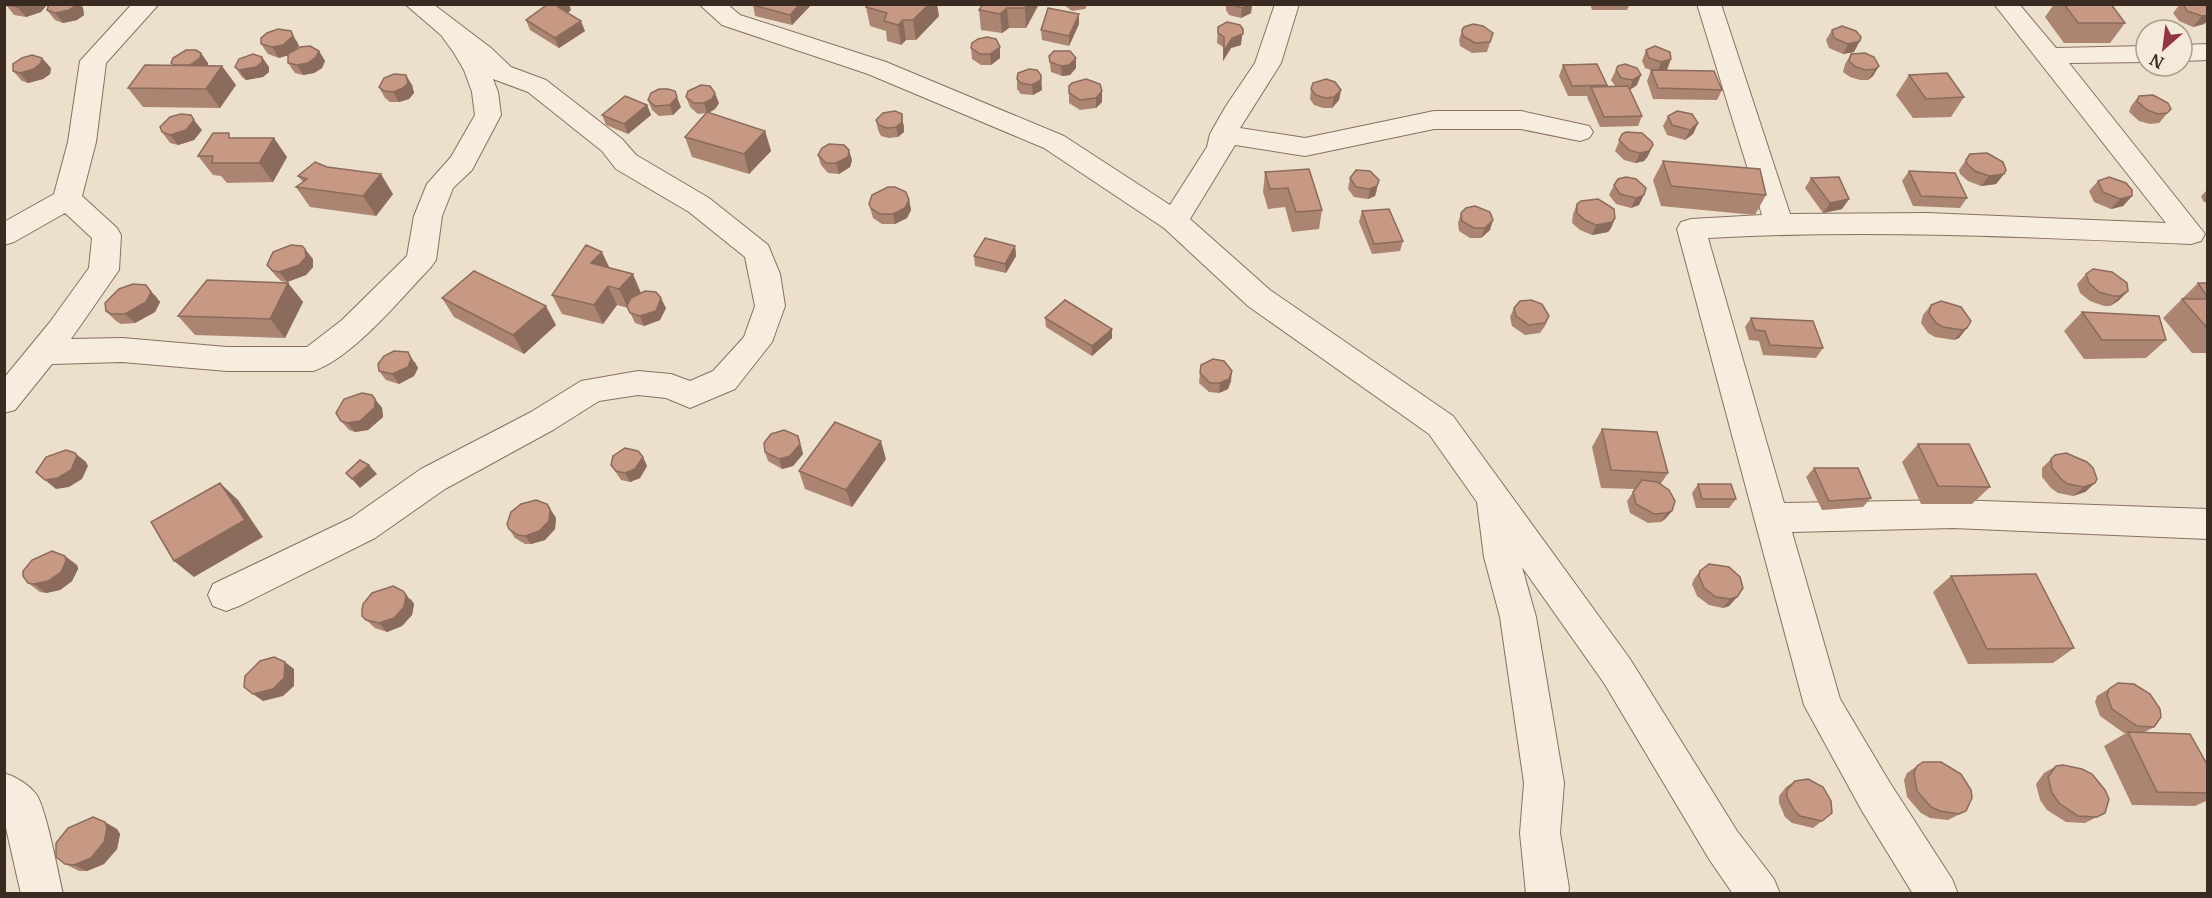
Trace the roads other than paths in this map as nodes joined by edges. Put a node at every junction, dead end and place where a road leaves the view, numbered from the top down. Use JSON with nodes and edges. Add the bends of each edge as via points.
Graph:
{"nodes":[{"id":1,"x":147,"y":4,"type":"edge"},
{"id":2,"x":417,"y":4,"type":"edge"},
{"id":3,"x":1287,"y":4,"type":"edge"},
{"id":4,"x":1709,"y":4,"type":"edge"},
{"id":5,"x":2007,"y":4,"type":"edge"},
{"id":6,"x":729,"y":10,"type":"edge"},
{"id":7,"x":450,"y":30,"type":"junction"},
{"id":8,"x":2134,"y":54,"type":"edge"},
{"id":9,"x":2049,"y":56,"type":"junction"},
{"id":10,"x":1580,"y":132,"type":"dead end"},
{"id":11,"x":1223,"y":134,"type":"junction"},
{"id":12,"x":67,"y":199,"type":"junction"},
{"id":13,"x":1174,"y":221,"type":"junction"},
{"id":14,"x":1779,"y":224,"type":"junction"},
{"id":15,"x":4,"y":235,"type":"edge"},
{"id":16,"x":2200,"y":235,"type":"edge"},
{"id":17,"x":42,"y":352,"type":"junction"},
{"id":18,"x":4,"y":401,"type":"edge"},
{"id":19,"x":1441,"y":425,"type":"junction"},
{"id":20,"x":1772,"y":518,"type":"junction"},
{"id":21,"x":2208,"y":524,"type":"edge"},
{"id":22,"x":226,"y":595,"type":"dead end"},
{"id":23,"x":4,"y":792,"type":"edge"},
{"id":24,"x":42,"y":894,"type":"edge"},
{"id":25,"x":1547,"y":894,"type":"edge"},
{"id":26,"x":1759,"y":894,"type":"edge"},
{"id":27,"x":1937,"y":894,"type":"edge"}],
"edges":[{"from":1,"to":12,"type":"street","via":[[93,61],[82,142]]},
{"from":2,"to":7,"type":"street"},
{"from":3,"to":11,"type":"street","via":[[1268,63]]},
{"from":4,"to":14,"type":"street"},
{"from":5,"to":9,"type":"street"},
{"from":6,"to":13,"type":"street","via":[[1054,142]]},
{"from":7,"to":17,"type":"street","via":[[477,70],[488,115],[462,162],[441,184],[428,216],[421,260],[353,328],[313,359],[226,359],[122,350]]},
{"from":7,"to":22,"type":"street","via":[[502,73],[537,86],[612,145],[626,162],[699,205],[758,252],[770,306],[757,342],[724,380],[690,395],[671,386],[638,383],[592,390],[434,479],[363,528]]},
{"from":8,"to":9,"type":"street"},
{"from":9,"to":16,"type":"street"},
{"from":10,"to":11,"type":"street","via":[[1521,120],[1434,120],[1305,147]]},
{"from":11,"to":13,"type":"street","via":[[1221,147]]},
{"from":12,"to":15,"type":"street"},
{"from":12,"to":17,"type":"street","via":[[107,235],[104,270]]},
{"from":13,"to":19,"type":"street","via":[[1259,298]]},
{"from":14,"to":16,"type":"street","via":[[1927,223]]},
{"from":14,"to":20,"type":"street","via":[[1691,229]]},
{"from":17,"to":18,"type":"street"},
{"from":19,"to":25,"type":"street","via":[[1493,505],[1518,617],[1544,783],[1540,833]]},
{"from":19,"to":26,"type":"street","via":[[1617,672],[1723,845]]},
{"from":20,"to":21,"type":"street","via":[[1953,514]]},
{"from":20,"to":27,"type":"street","via":[[1823,705]]},
{"from":23,"to":24,"type":"street","via":[[22,808]]}]}
